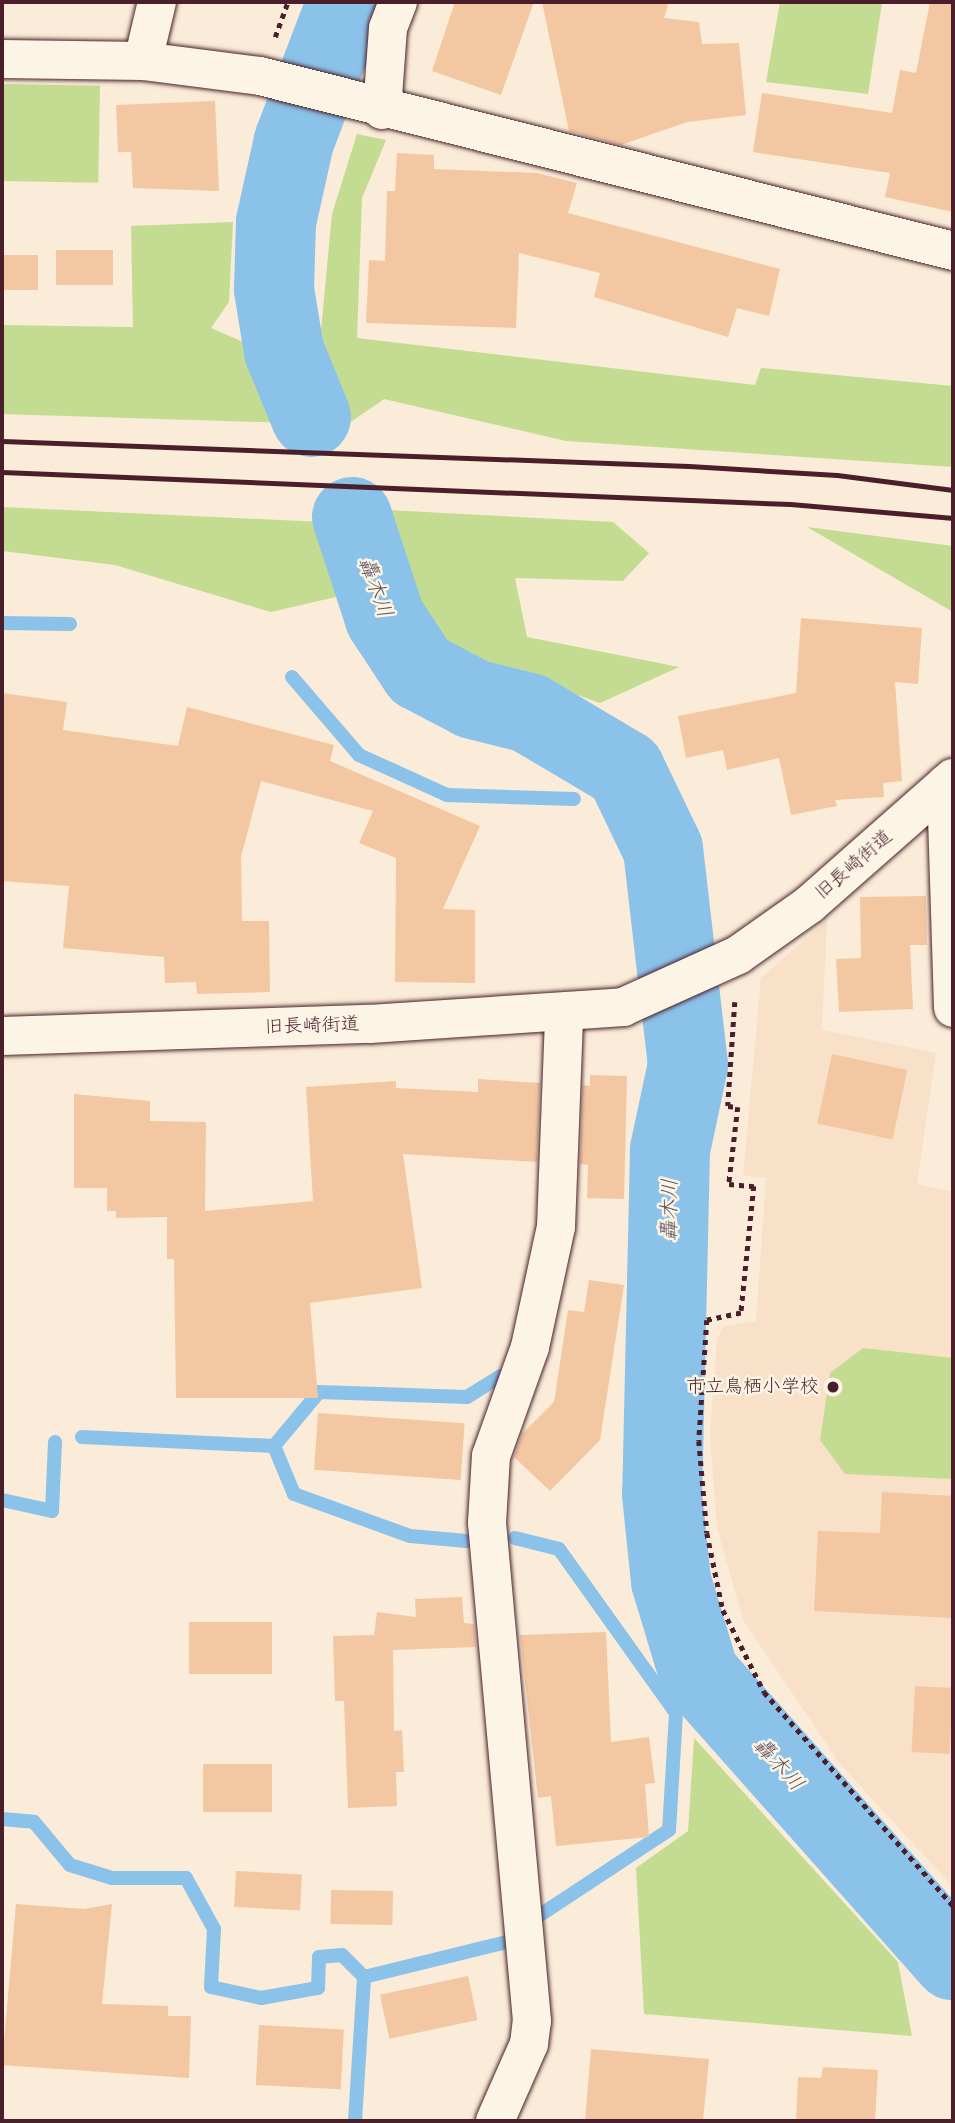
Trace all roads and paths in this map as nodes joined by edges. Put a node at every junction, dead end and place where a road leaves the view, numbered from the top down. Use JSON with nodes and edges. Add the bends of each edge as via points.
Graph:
{"nodes":[{"id":1,"x":158,"y":2,"type":"edge"},
{"id":2,"x":398,"y":2,"type":"edge"},
{"id":3,"x":2,"y":59,"type":"edge"},
{"id":4,"x":143,"y":61,"type":"junction"},
{"id":5,"x":382,"y":110,"type":"junction"},
{"id":6,"x":953,"y":251,"type":"edge"},
{"id":7,"x":950,"y":781,"type":"edge"},
{"id":8,"x":727,"y":962,"type":"junction"},
{"id":9,"x":953,"y":1009,"type":"edge"},
{"id":10,"x":564,"y":1014,"type":"junction"},
{"id":11,"x":2,"y":1035,"type":"edge"},
{"id":12,"x":953,"y":1906,"type":"edge"},
{"id":13,"x":495,"y":2121,"type":"edge"}],
"edges":[{"from":1,"to":4,"type":"street"},
{"from":2,"to":5,"type":"street","via":[[388,28]]},
{"from":3,"to":4,"type":"street"},
{"from":4,"to":5,"type":"street","via":[[260,76],[275,85]]},
{"from":5,"to":6,"type":"street"},
{"from":7,"to":8,"type":"street","name":"旧長崎街道","via":[[810,904]]},
{"from":7,"to":9,"type":"street"},
{"from":8,"to":10,"type":"street","name":"旧長崎街道","via":[[623,1007]]},
{"from":8,"to":12,"type":"path","via":[[728,1106],[738,1107],[729,1184],[754,1186],[741,1313],[707,1320],[699,1441],[707,1533],[723,1610],[764,1692]]},
{"from":10,"to":11,"type":"street","name":"旧長崎街道"},
{"from":10,"to":13,"type":"street","via":[[556,1227],[530,1347],[491,1456],[487,1523],[532,2021],[529,2044]]}]}
